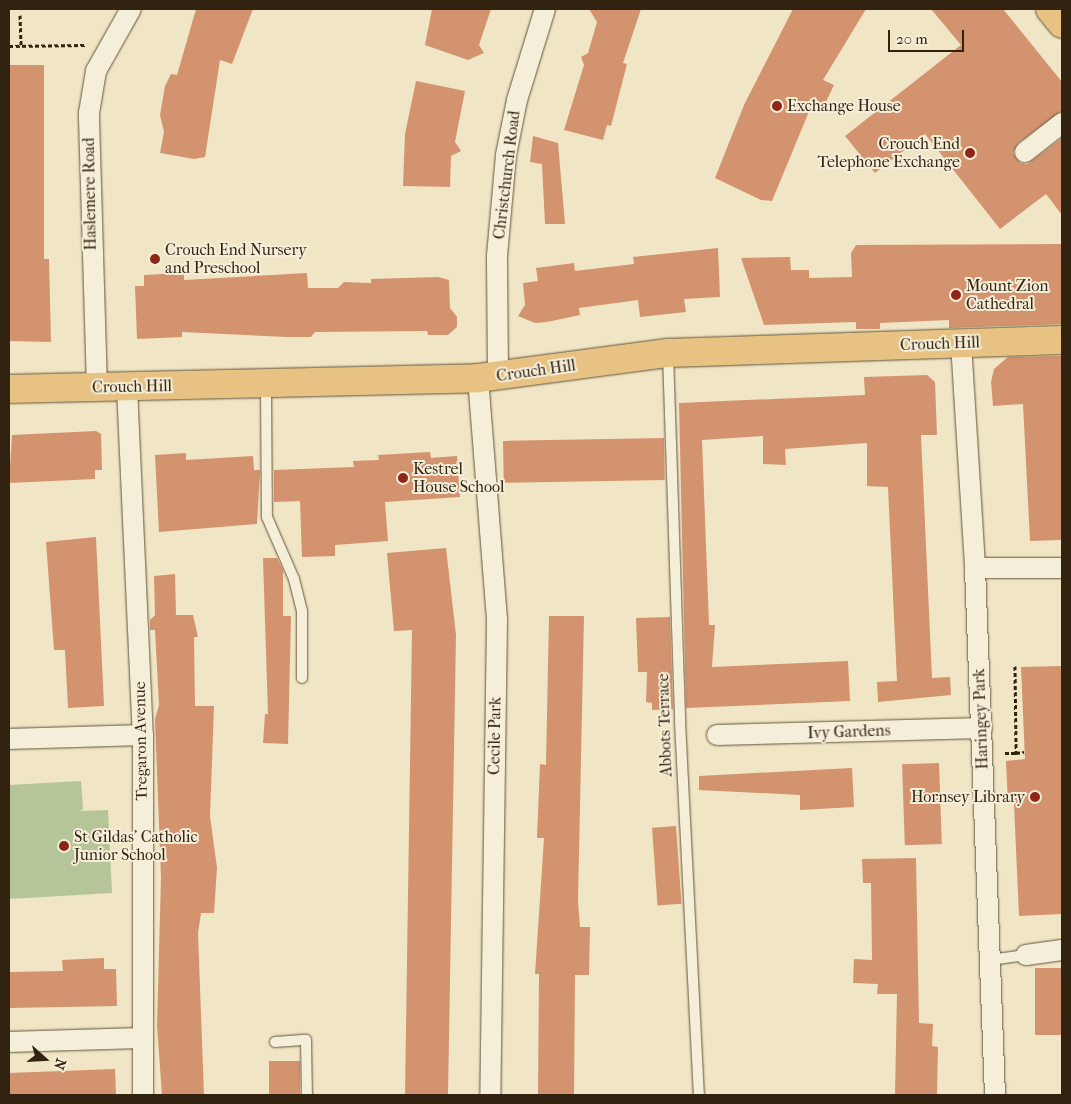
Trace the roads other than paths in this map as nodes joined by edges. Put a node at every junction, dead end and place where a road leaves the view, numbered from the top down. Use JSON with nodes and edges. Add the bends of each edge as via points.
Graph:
{"nodes":[{"id":1,"x":131,"y":9,"type":"edge"},
{"id":2,"x":545,"y":9,"type":"edge"},
{"id":3,"x":1050,"y":9,"type":"edge"},
{"id":4,"x":1062,"y":24,"type":"edge"},
{"id":5,"x":1062,"y":123,"type":"edge"},
{"id":6,"x":1025,"y":152,"type":"dead end"},
{"id":7,"x":1062,"y":340,"type":"edge"},
{"id":8,"x":961,"y":343,"type":"junction"},
{"id":9,"x":668,"y":353,"type":"junction"},
{"id":10,"x":488,"y":377,"type":"junction"},
{"id":11,"x":266,"y":385,"type":"junction"},
{"id":12,"x":97,"y":388,"type":"junction"},
{"id":13,"x":127,"y":388,"type":"junction"},
{"id":14,"x":9,"y":389,"type":"edge"},
{"id":15,"x":975,"y":568,"type":"junction"},
{"id":16,"x":1062,"y":568,"type":"edge"},
{"id":17,"x":302,"y":678,"type":"dead end"},
{"id":18,"x":982,"y":728,"type":"junction"},
{"id":19,"x":143,"y":735,"type":"junction"},
{"id":20,"x":717,"y":735,"type":"dead end"},
{"id":21,"x":9,"y":740,"type":"edge"},
{"id":22,"x":1062,"y":950,"type":"edge"},
{"id":23,"x":1026,"y":956,"type":"joint"},
{"id":24,"x":990,"y":960,"type":"junction"},
{"id":25,"x":140,"y":1038,"type":"junction"},
{"id":26,"x":9,"y":1042,"type":"edge"},
{"id":27,"x":275,"y":1042,"type":"dead end"},
{"id":28,"x":143,"y":1095,"type":"edge"},
{"id":29,"x":307,"y":1095,"type":"edge"},
{"id":30,"x":490,"y":1095,"type":"edge"},
{"id":31,"x":699,"y":1095,"type":"edge"},
{"id":32,"x":995,"y":1095,"type":"edge"}],
"edges":[{"from":1,"to":12,"type":"street","name":"Haslemere Road","via":[[96,71],[89,113]]},
{"from":2,"to":10,"type":"street","name":"Christchurch Road","via":[[516,100],[506,155]]},
{"from":3,"to":4,"type":"main road"},
{"from":5,"to":6,"type":"street"},
{"from":7,"to":8,"type":"main road","name":"Crouch Hill"},
{"from":8,"to":9,"type":"main road","name":"Crouch Hill"},
{"from":8,"to":15,"type":"street","name":"Haringey Park"},
{"from":9,"to":10,"type":"main road","name":"Crouch Hill"},
{"from":9,"to":31,"type":"lane","name":"Abbots Terrace","via":[[680,722]]},
{"from":10,"to":11,"type":"main road","name":"Crouch Hill"},
{"from":10,"to":30,"type":"street","name":"Cecile Park","via":[[497,619]]},
{"from":11,"to":13,"type":"main road","name":"Crouch Hill"},
{"from":11,"to":17,"type":"lane","via":[[267,517],[300,603]]},
{"from":12,"to":13,"type":"main road","name":"Crouch Hill"},
{"from":12,"to":14,"type":"main road","name":"Crouch Hill"},
{"from":13,"to":19,"type":"street","name":"Tregaron Avenue"},
{"from":15,"to":16,"type":"street"},
{"from":15,"to":18,"type":"street","name":"Haringey Park"},
{"from":18,"to":20,"type":"street","name":"Ivy Gardens"},
{"from":18,"to":24,"type":"street","name":"Haringey Park"},
{"from":19,"to":21,"type":"street"},
{"from":19,"to":25,"type":"street","name":"Tregaron Avenue"},
{"from":22,"to":23,"type":"street"},
{"from":23,"to":24,"type":"lane"},
{"from":24,"to":32,"type":"street","name":"Haringey Park"},
{"from":25,"to":26,"type":"street"},
{"from":25,"to":28,"type":"street","name":"Tregaron Avenue"},
{"from":27,"to":29,"type":"lane","via":[[306,1040]]}]}
